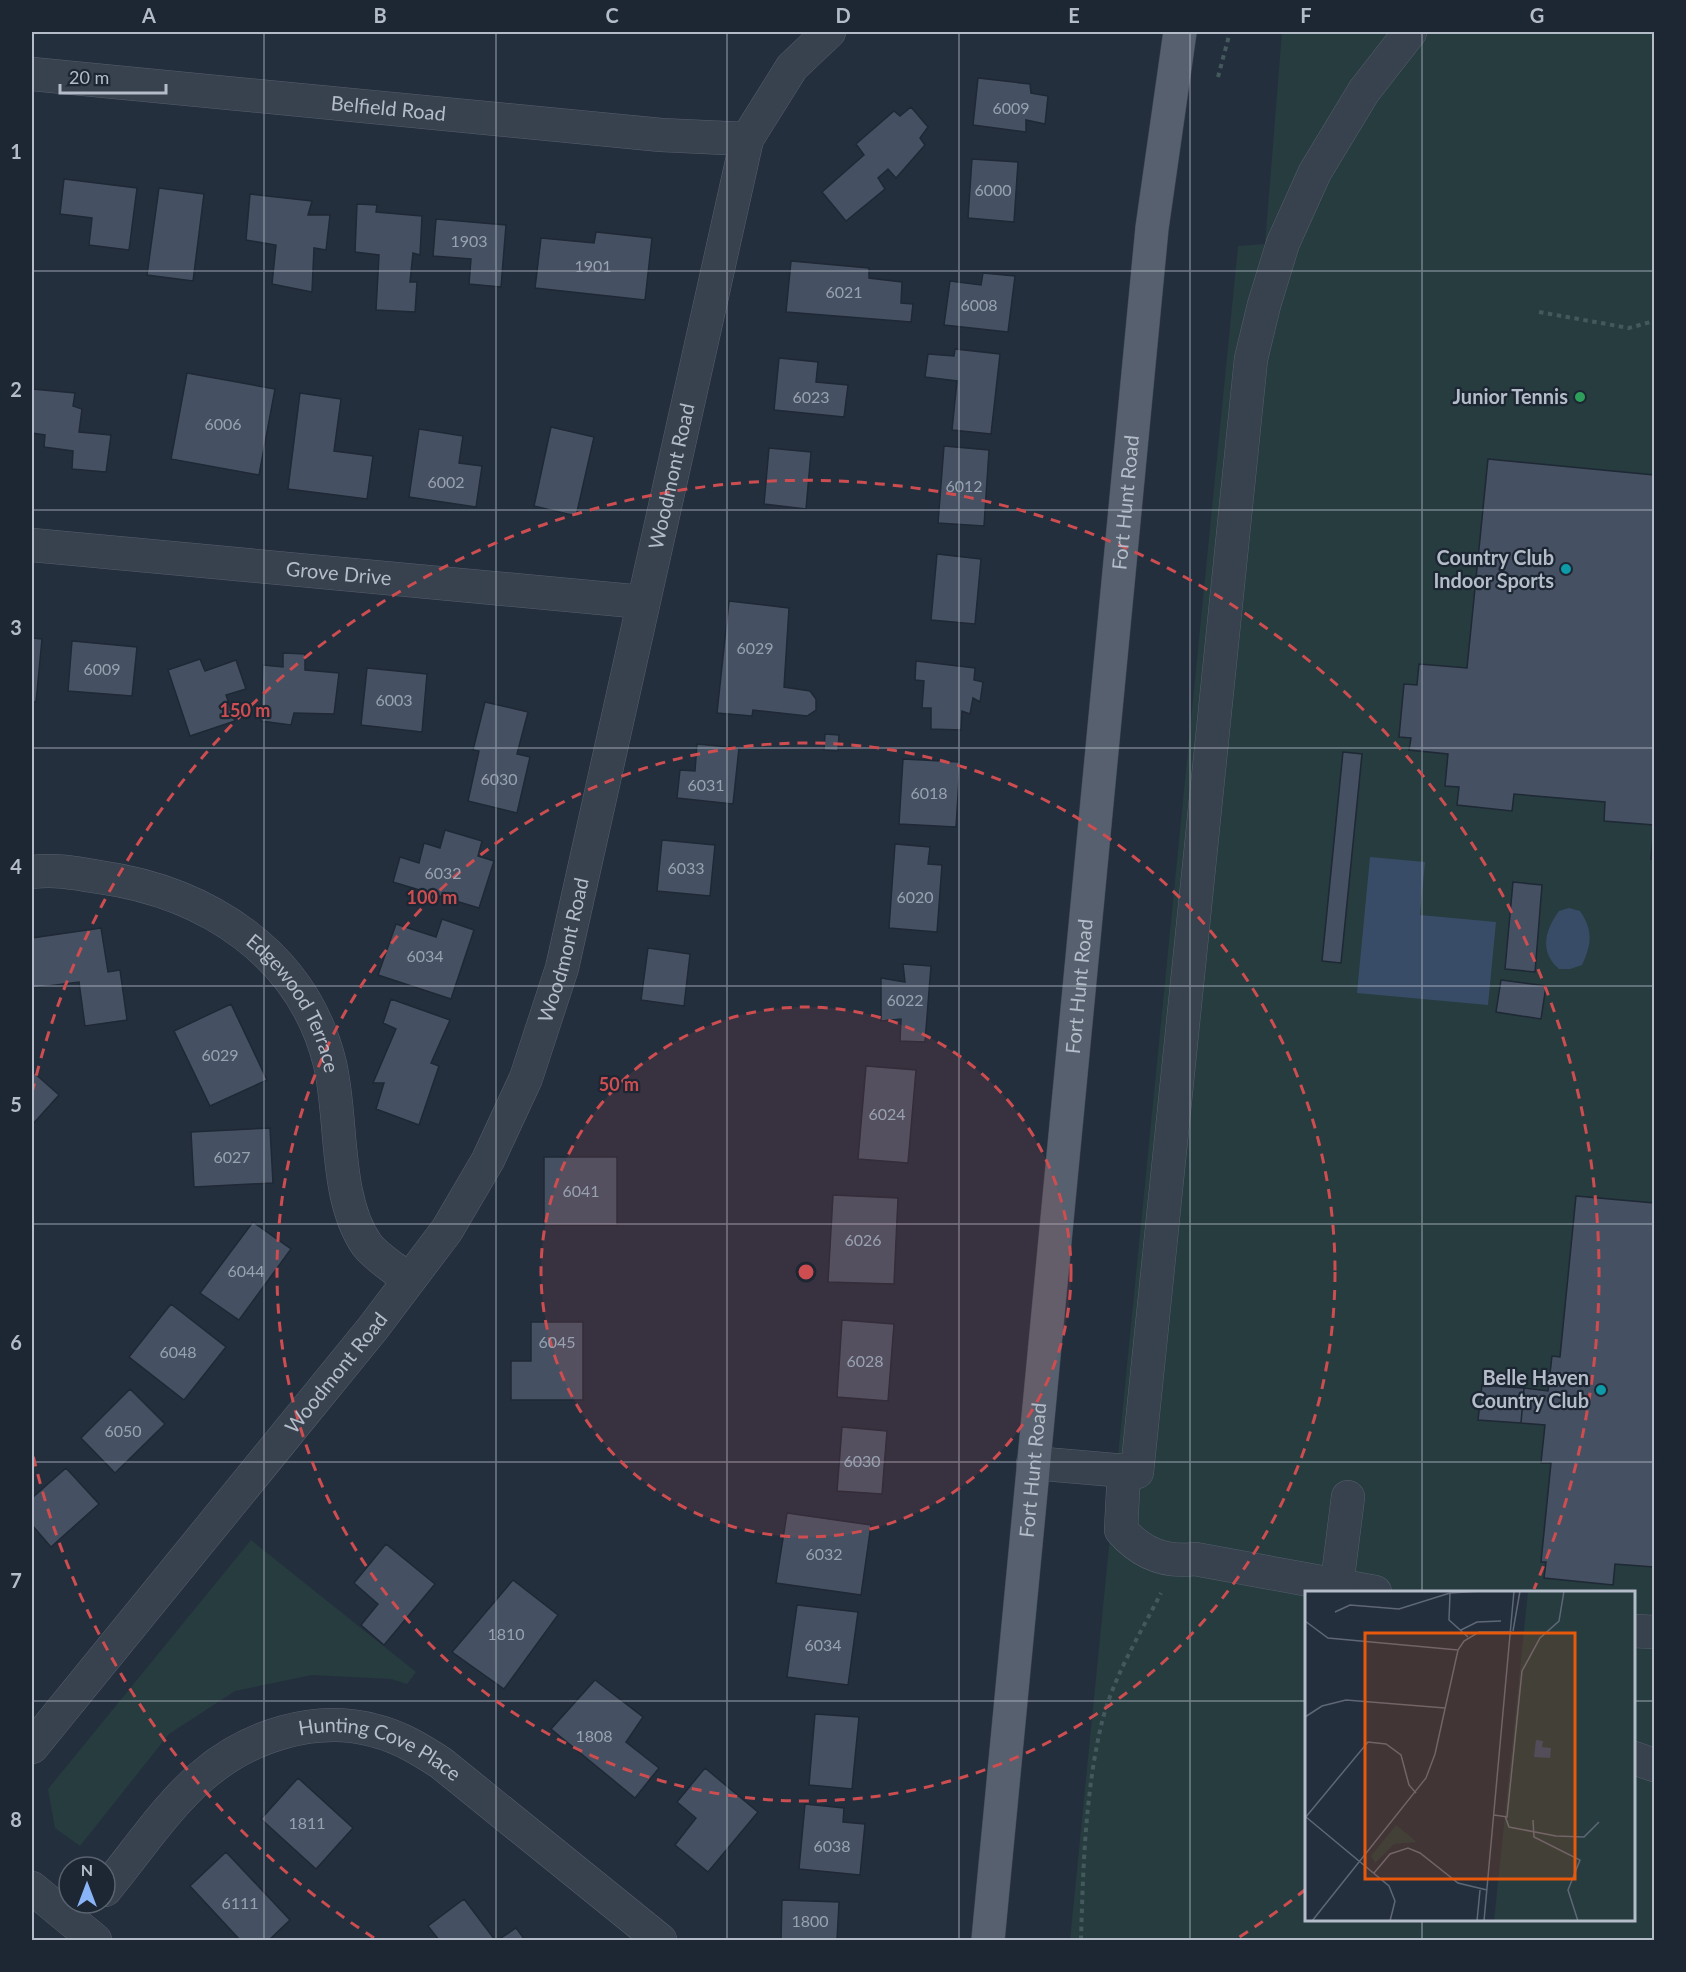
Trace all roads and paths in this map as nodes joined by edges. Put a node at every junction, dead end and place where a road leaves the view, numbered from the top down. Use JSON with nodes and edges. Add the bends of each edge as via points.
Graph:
{"nodes":[{"id":1,"x":828,"y":32,"type":"edge"},
{"id":2,"x":1180,"y":32,"type":"edge"},
{"id":3,"x":1230,"y":32,"type":"edge"},
{"id":4,"x":1410,"y":32,"type":"edge"},
{"id":5,"x":32,"y":74,"type":"edge"},
{"id":6,"x":1218,"y":76,"type":"dead end"},
{"id":7,"x":747,"y":140,"type":"junction"},
{"id":8,"x":1539,"y":312,"type":"dead end"},
{"id":9,"x":1654,"y":321,"type":"edge"},
{"id":10,"x":32,"y":545,"type":"edge"},
{"id":11,"x":644,"y":602,"type":"junction"},
{"id":12,"x":32,"y":872,"type":"edge"},
{"id":13,"x":409,"y":1280,"type":"junction"},
{"id":14,"x":1033,"y":1463,"type":"junction"},
{"id":15,"x":1130,"y":1471,"type":"junction"},
{"id":16,"x":1348,"y":1497,"type":"dead end"},
{"id":17,"x":1186,"y":1560,"type":"junction"},
{"id":18,"x":1336,"y":1588,"type":"edge"},
{"id":19,"x":1359,"y":1591,"type":"edge"},
{"id":20,"x":1635,"y":1631,"type":"edge"},
{"id":21,"x":1654,"y":1632,"type":"edge"},
{"id":22,"x":32,"y":1747,"type":"edge"},
{"id":23,"x":1635,"y":1758,"type":"edge"},
{"id":24,"x":1654,"y":1765,"type":"edge"},
{"id":25,"x":117,"y":1875,"type":"edge"},
{"id":26,"x":32,"y":1888,"type":"edge"},
{"id":27,"x":89,"y":1923,"type":"edge"},
{"id":28,"x":660,"y":1941,"type":"edge"},
{"id":29,"x":988,"y":1941,"type":"edge"},
{"id":30,"x":1081,"y":1941,"type":"edge"}],
"edges":[{"from":1,"to":7,"type":"street","name":"Woodmont Road","via":[[792,67]]},
{"from":2,"to":14,"type":"main road","name":"Fort Hunt Road","via":[[1152,228]]},
{"from":3,"to":6,"type":"path"},
{"from":4,"to":15,"type":"street","via":[[1364,91],[1315,172],[1283,243],[1251,359],[1157,1260]]},
{"from":5,"to":7,"type":"street","name":"Belfield Road"},
{"from":7,"to":11,"type":"street","name":"Woodmont Road"},
{"from":8,"to":9,"type":"path","via":[[1629,328]]},
{"from":10,"to":11,"type":"street","name":"Grove Drive"},
{"from":11,"to":13,"type":"street","name":"Woodmont Road","via":[[562,968],[526,1078],[488,1160],[447,1230]]},
{"from":12,"to":13,"type":"street","name":"Edgewood Terrace","via":[[51,870],[108,878],[169,892],[223,918],[281,970],[315,1021],[329,1062],[354,1220],[368,1246]]},
{"from":13,"to":22,"type":"street","name":"Woodmont Road"},
{"from":14,"to":15,"type":"street"},
{"from":14,"to":29,"type":"main road","name":"Fort Hunt Road"},
{"from":15,"to":17,"type":"street","via":[[1121,1530],[1133,1544],[1156,1557]]},
{"from":16,"to":18,"type":"street"},
{"from":17,"to":18,"type":"street"},
{"from":17,"to":30,"type":"path","via":[[1164,1588],[1117,1679],[1101,1725],[1091,1786]]},
{"from":18,"to":19,"type":"street"},
{"from":20,"to":21,"type":"street"},
{"from":23,"to":24,"type":"street"},
{"from":25,"to":28,"type":"street","name":"Hunting Cove Place","via":[[183,1795],[203,1775],[240,1749],[309,1726],[345,1726],[376,1731],[415,1746],[441,1763]]},
{"from":26,"to":27,"type":"street"}]}
